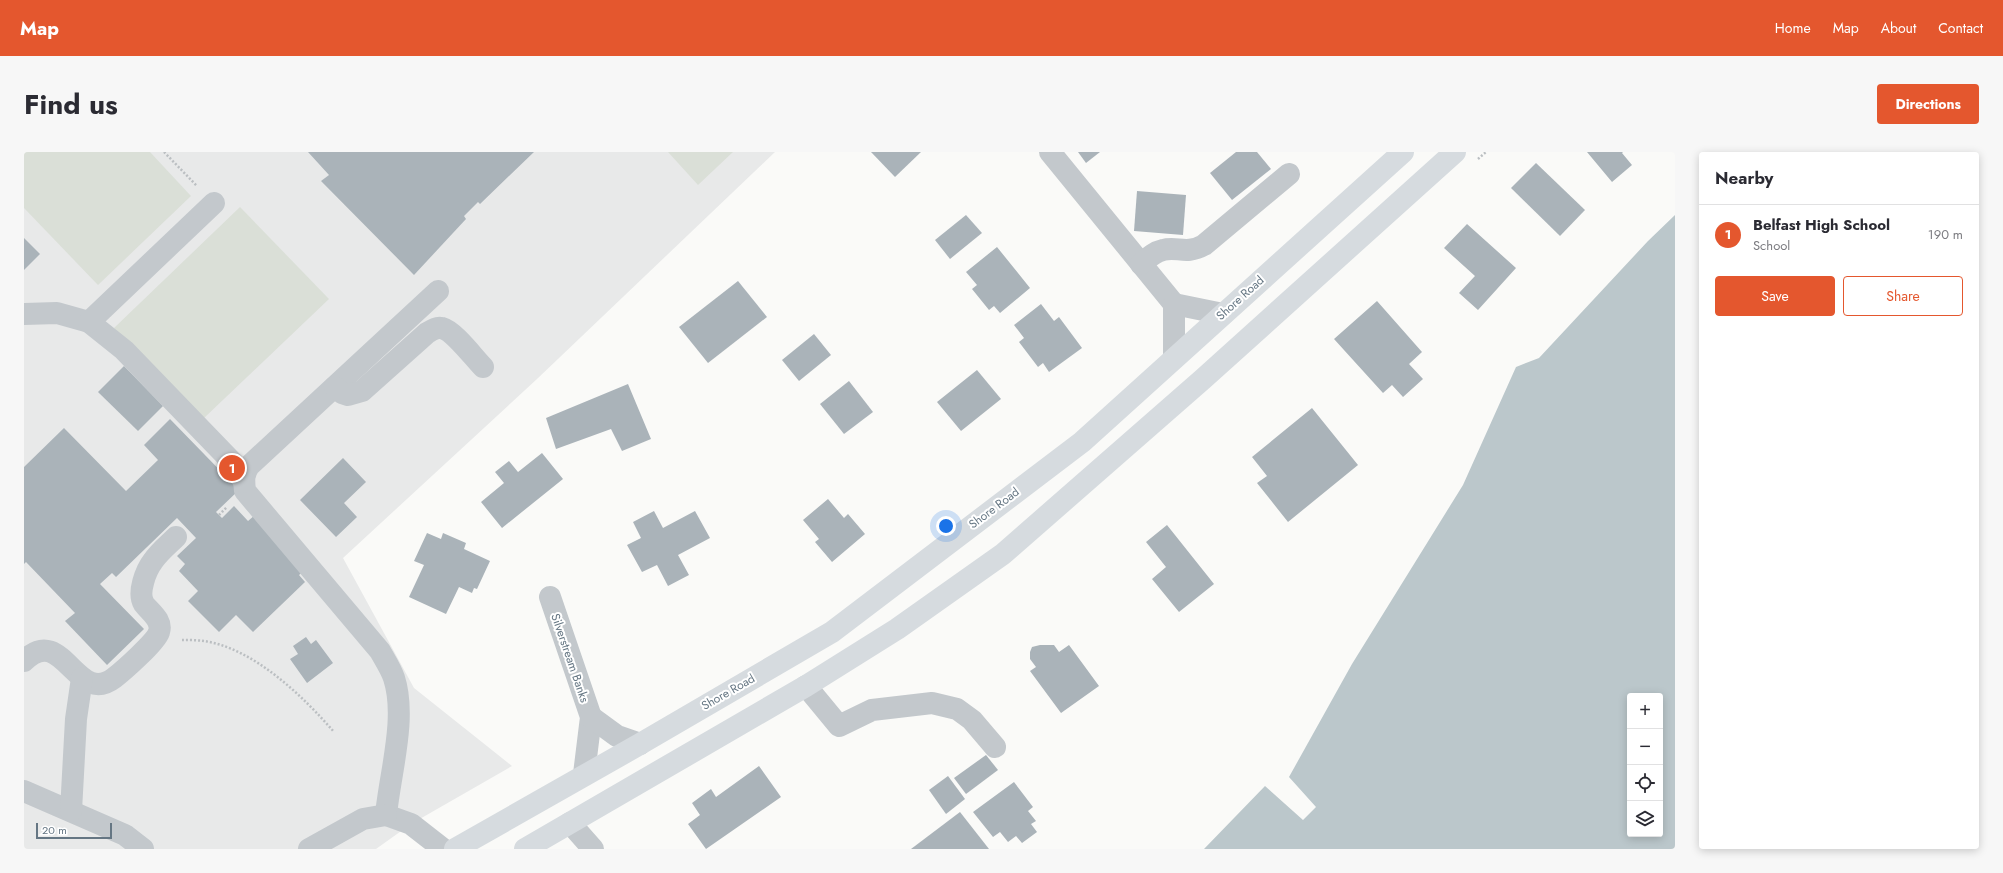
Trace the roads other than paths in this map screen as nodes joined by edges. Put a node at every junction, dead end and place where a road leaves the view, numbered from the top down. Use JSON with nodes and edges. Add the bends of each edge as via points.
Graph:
{"nodes":[{"id":1,"x":1050,"y":152,"type":"edge"},
{"id":2,"x":1403,"y":152,"type":"edge"},
{"id":3,"x":1455,"y":152,"type":"edge"},
{"id":4,"x":1289,"y":174,"type":"dead end"},
{"id":5,"x":214,"y":203,"type":"road end"},
{"id":6,"x":1141,"y":264,"type":"junction"},
{"id":7,"x":438,"y":291,"type":"dead end"},
{"id":8,"x":1174,"y":304,"type":"junction"},
{"id":9,"x":24,"y":314,"type":"edge"},
{"id":10,"x":1222,"y":314,"type":"junction"},
{"id":11,"x":89,"y":322,"type":"junction"},
{"id":12,"x":1174,"y":358,"type":"junction"},
{"id":13,"x":483,"y":367,"type":"dead end"},
{"id":14,"x":335,"y":387,"type":"junction"},
{"id":15,"x":244,"y":482,"type":"junction"},
{"id":16,"x":176,"y":536,"type":"dead end"},
{"id":17,"x":550,"y":597,"type":"dead end"},
{"id":18,"x":24,"y":661,"type":"edge"},
{"id":19,"x":82,"y":678,"type":"junction"},
{"id":20,"x":806,"y":686,"type":"junction"},
{"id":21,"x":591,"y":717,"type":"junction"},
{"id":22,"x":640,"y":744,"type":"junction"},
{"id":23,"x":995,"y":747,"type":"dead end"},
{"id":24,"x":584,"y":774,"type":"junction"},
{"id":25,"x":24,"y":791,"type":"edge"},
{"id":26,"x":71,"y":811,"type":"junction"},
{"id":27,"x":386,"y":815,"type":"junction"},
{"id":28,"x":570,"y":823,"type":"junction"},
{"id":29,"x":143,"y":849,"type":"edge"},
{"id":30,"x":308,"y":849,"type":"edge"},
{"id":31,"x":443,"y":849,"type":"edge"},
{"id":32,"x":455,"y":849,"type":"edge"},
{"id":33,"x":525,"y":849,"type":"edge"},
{"id":34,"x":593,"y":849,"type":"edge"}],
"edges":[{"from":1,"to":6,"type":"street"},
{"from":2,"to":10,"type":"highway","name":"Shore Road"},
{"from":3,"to":20,"type":"highway","via":[[1203,379],[1003,554],[897,629]]},
{"from":4,"to":6,"type":"street","via":[[1204,245],[1195,250],[1164,249]]},
{"from":5,"to":11,"type":"street"},
{"from":6,"to":8,"type":"street"},
{"from":7,"to":14,"type":"street"},
{"from":8,"to":10,"type":"street"},
{"from":8,"to":12,"type":"street"},
{"from":9,"to":11,"type":"street","via":[[57,313]]},
{"from":10,"to":12,"type":"highway","name":"Shore Road"},
{"from":11,"to":15,"type":"street","via":[[130,356],[237,467]]},
{"from":12,"to":22,"type":"highway","name":"Shore Road","via":[[1082,442],[832,632]]},
{"from":13,"to":14,"type":"street","via":[[450,332],[442,328],[434,329],[362,391],[348,395],[342,394]]},
{"from":14,"to":15,"type":"street","via":[[249,466],[244,473]]},
{"from":15,"to":27,"type":"street","via":[[245,490],[380,651],[394,677],[399,699],[398,733]]},
{"from":16,"to":19,"type":"street","via":[[153,561],[142,590],[143,603],[159,624],[159,632],[152,643],[113,679],[101,683]]},
{"from":17,"to":21,"type":"street","name":"Silverstream Banks"},
{"from":18,"to":19,"type":"street","via":[[32,653],[42,649],[52,651]]},
{"from":19,"to":26,"type":"street","via":[[76,719]]},
{"from":20,"to":23,"type":"street","via":[[838,726],[872,710],[932,702],[957,709],[972,720]]},
{"from":20,"to":28,"type":"highway"},
{"from":21,"to":22,"type":"street","name":"Silverstream Banks","via":[[617,736]]},
{"from":21,"to":24,"type":"street","name":"Silverstream Banks"},
{"from":22,"to":24,"type":"highway","name":"Shore Road"},
{"from":24,"to":32,"type":"highway","name":"Shore Road"},
{"from":25,"to":26,"type":"street"},
{"from":26,"to":29,"type":"street","via":[[125,835]]},
{"from":27,"to":30,"type":"street","via":[[363,819]]},
{"from":27,"to":31,"type":"street","via":[[411,824]]},
{"from":28,"to":33,"type":"highway"},
{"from":28,"to":34,"type":"street"}]}
